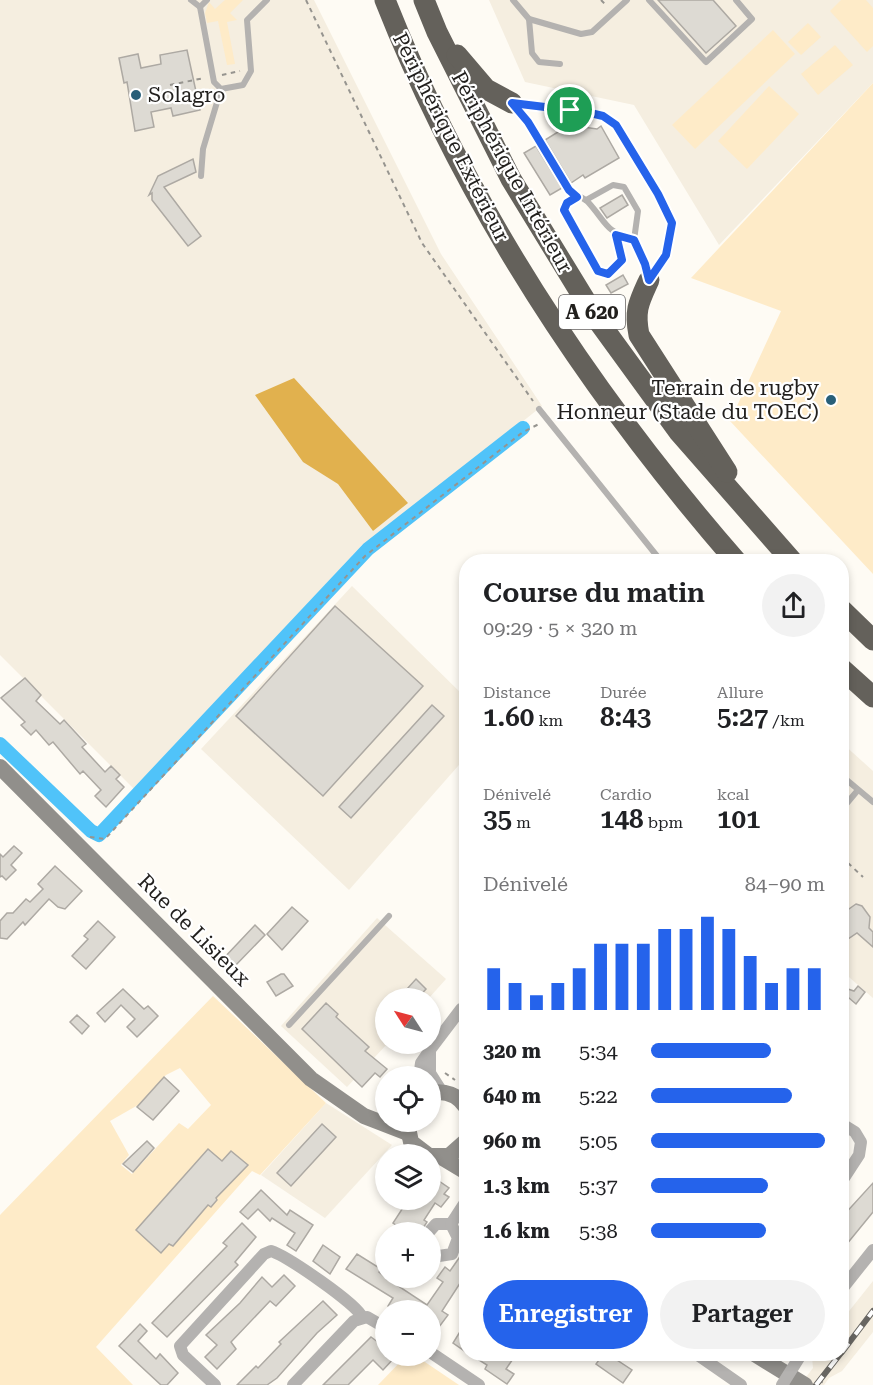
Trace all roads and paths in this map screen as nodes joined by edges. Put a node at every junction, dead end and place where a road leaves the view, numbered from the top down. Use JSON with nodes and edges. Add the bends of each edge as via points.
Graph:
{"nodes":[{"id":1,"x":190,"y":0,"type":"edge"},
{"id":2,"x":207,"y":0,"type":"edge"},
{"id":3,"x":267,"y":0,"type":"edge"},
{"id":4,"x":306,"y":0,"type":"edge"},
{"id":5,"x":385,"y":0,"type":"edge"},
{"id":6,"x":424,"y":0,"type":"edge"},
{"id":7,"x":513,"y":0,"type":"edge"},
{"id":8,"x":627,"y":0,"type":"edge"},
{"id":9,"x":649,"y":0,"type":"edge"},
{"id":10,"x":736,"y":0,"type":"edge"},
{"id":11,"x":200,"y":7,"type":"junction"},
{"id":12,"x":529,"y":19,"type":"junction"},
{"id":13,"x":437,"y":32,"type":"junction"},
{"id":14,"x":560,"y":64,"type":"dead end"},
{"id":15,"x":221,"y":89,"type":"junction"},
{"id":16,"x":512,"y":103,"type":"junction"},
{"id":17,"x":201,"y":176,"type":"dead end"},
{"id":18,"x":577,"y":197,"type":"junction"},
{"id":19,"x":586,"y":200,"type":"junction"},
{"id":20,"x":616,"y":235,"type":"junction"},
{"id":21,"x":634,"y":240,"type":"junction"},
{"id":22,"x":649,"y":280,"type":"junction"},
{"id":23,"x":539,"y":409,"type":"joint"},
{"id":24,"x":547,"y":420,"type":"junction"},
{"id":25,"x":747,"y":509,"type":"junction"},
{"id":26,"x":654,"y":554,"type":"edge"},
{"id":27,"x":730,"y":554,"type":"edge"},
{"id":28,"x":786,"y":554,"type":"edge"},
{"id":29,"x":849,"y":617,"type":"edge"},
{"id":30,"x":873,"y":640,"type":"edge"},
{"id":31,"x":849,"y":675,"type":"edge"},
{"id":32,"x":873,"y":697,"type":"edge"},
{"id":33,"x":0,"y":767,"type":"edge"},
{"id":34,"x":849,"y":782,"type":"edge"},
{"id":35,"x":858,"y":790,"type":"junction"},
{"id":36,"x":849,"y":801,"type":"edge"},
{"id":37,"x":873,"y":802,"type":"edge"},
{"id":38,"x":85,"y":836,"type":"dead end"},
{"id":39,"x":849,"y":864,"type":"edge"},
{"id":40,"x":863,"y":877,"type":"dead end"},
{"id":41,"x":389,"y":916,"type":"dead end"},
{"id":42,"x":459,"y":1014,"type":"edge"},
{"id":43,"x":289,"y":1025,"type":"dead end"},
{"id":44,"x":441,"y":1036,"type":"edge"},
{"id":45,"x":441,"y":1093,"type":"edge"},
{"id":46,"x":459,"y":1099,"type":"edge"},
{"id":47,"x":364,"y":1116,"type":"junction"},
{"id":48,"x":375,"y":1116,"type":"edge"},
{"id":49,"x":375,"y":1119,"type":"edge"},
{"id":50,"x":849,"y":1128,"type":"edge"},
{"id":51,"x":459,"y":1149,"type":"edge"},
{"id":52,"x":441,"y":1155,"type":"edge"},
{"id":53,"x":441,"y":1160,"type":"edge"},
{"id":54,"x":459,"y":1169,"type":"edge"},
{"id":55,"x":849,"y":1170,"type":"edge"},
{"id":56,"x":459,"y":1212,"type":"edge"},
{"id":57,"x":441,"y":1224,"type":"edge"},
{"id":58,"x":452,"y":1224,"type":"junction"},
{"id":59,"x":873,"y":1250,"type":"edge"},
{"id":60,"x":441,"y":1256,"type":"edge"},
{"id":61,"x":849,"y":1280,"type":"edge"},
{"id":62,"x":362,"y":1317,"type":"junction"},
{"id":63,"x":375,"y":1322,"type":"edge"},
{"id":64,"x":441,"y":1359,"type":"edge"},
{"id":65,"x":706,"y":1361,"type":"edge"},
{"id":66,"x":766,"y":1361,"type":"edge"},
{"id":67,"x":797,"y":1361,"type":"edge"},
{"id":68,"x":215,"y":1385,"type":"edge"},
{"id":69,"x":293,"y":1385,"type":"edge"},
{"id":70,"x":479,"y":1385,"type":"edge"},
{"id":71,"x":741,"y":1385,"type":"edge"},
{"id":72,"x":782,"y":1385,"type":"edge"},
{"id":73,"x":805,"y":1385,"type":"edge"}],
"edges":[{"from":1,"to":11,"type":"lane"},
{"from":2,"to":11,"type":"lane"},
{"from":3,"to":15,"type":"lane","via":[[247,20],[251,71],[243,85]]},
{"from":4,"to":23,"type":"path","via":[[422,243]]},
{"from":5,"to":27,"type":"highway","name":"Périphérique Extérieur","number":"A 620","via":[[468,181],[564,341]]},
{"from":6,"to":13,"type":"highway","name":"Périphérique Intérieur","number":"A 620"},
{"from":7,"to":12,"type":"lane"},
{"from":8,"to":12,"type":"lane","via":[[592,32],[581,34]]},
{"from":9,"to":10,"type":"lane","via":[[706,62],[752,19]]},
{"from":11,"to":15,"type":"lane","via":[[214,82]]},
{"from":12,"to":14,"type":"lane","via":[[532,53],[539,62]]},
{"from":13,"to":16,"type":"highway","via":[[486,89]]},
{"from":13,"to":25,"type":"highway","name":"Périphérique Intérieur","number":"A 620","via":[[511,179],[596,318],[679,432]]},
{"from":15,"to":17,"type":"lane","via":[[203,149]]},
{"from":16,"to":18,"type":"lane"},
{"from":16,"to":22,"type":"lane","via":[[586,112],[603,116],[616,125],[672,223],[666,255]]},
{"from":18,"to":19,"type":"lane"},
{"from":18,"to":20,"type":"lane","via":[[564,210],[598,271],[608,274],[622,260]]},
{"from":19,"to":20,"type":"lane"},
{"from":19,"to":21,"type":"lane","via":[[613,185],[624,186],[638,211]]},
{"from":20,"to":21,"type":"lane"},
{"from":21,"to":22,"type":"lane"},
{"from":22,"to":25,"type":"highway","via":[[635,317],[639,335],[720,459]]},
{"from":23,"to":24,"type":"lane"},
{"from":24,"to":26,"type":"lane"},
{"from":24,"to":38,"type":"path","via":[[523,432],[365,556],[105,838]]},
{"from":25,"to":28,"type":"highway","name":"Périphérique Intérieur","number":"A 620"},
{"from":29,"to":30,"type":"highway"},
{"from":31,"to":32,"type":"highway"},
{"from":33,"to":47,"type":"street","name":"Rue de Lisieux","via":[[311,1079]]},
{"from":34,"to":35,"type":"lane"},
{"from":35,"to":36,"type":"lane"},
{"from":35,"to":37,"type":"lane"},
{"from":39,"to":40,"type":"path"},
{"from":41,"to":43,"type":"lane"},
{"from":42,"to":44,"type":"street"},
{"from":45,"to":46,"type":"street"},
{"from":47,"to":48,"type":"street"},
{"from":47,"to":49,"type":"street","name":"Rue de Lisieux"},
{"from":50,"to":55,"type":"street","via":[[861,1142],[859,1155]]},
{"from":51,"to":52,"type":"street"},
{"from":53,"to":54,"type":"street"},
{"from":56,"to":58,"type":"street"},
{"from":57,"to":58,"type":"street"},
{"from":58,"to":60,"type":"street","via":[[458,1238],[452,1254]]},
{"from":59,"to":61,"type":"street"},
{"from":62,"to":63,"type":"street"},
{"from":62,"to":68,"type":"street","via":[[346,1300],[271,1251],[264,1254],[180,1346],[183,1354]]},
{"from":62,"to":69,"type":"street"},
{"from":64,"to":70,"type":"street"},
{"from":65,"to":71,"type":"street"},
{"from":66,"to":73,"type":"street"},
{"from":67,"to":72,"type":"street","bridge":true}]}
